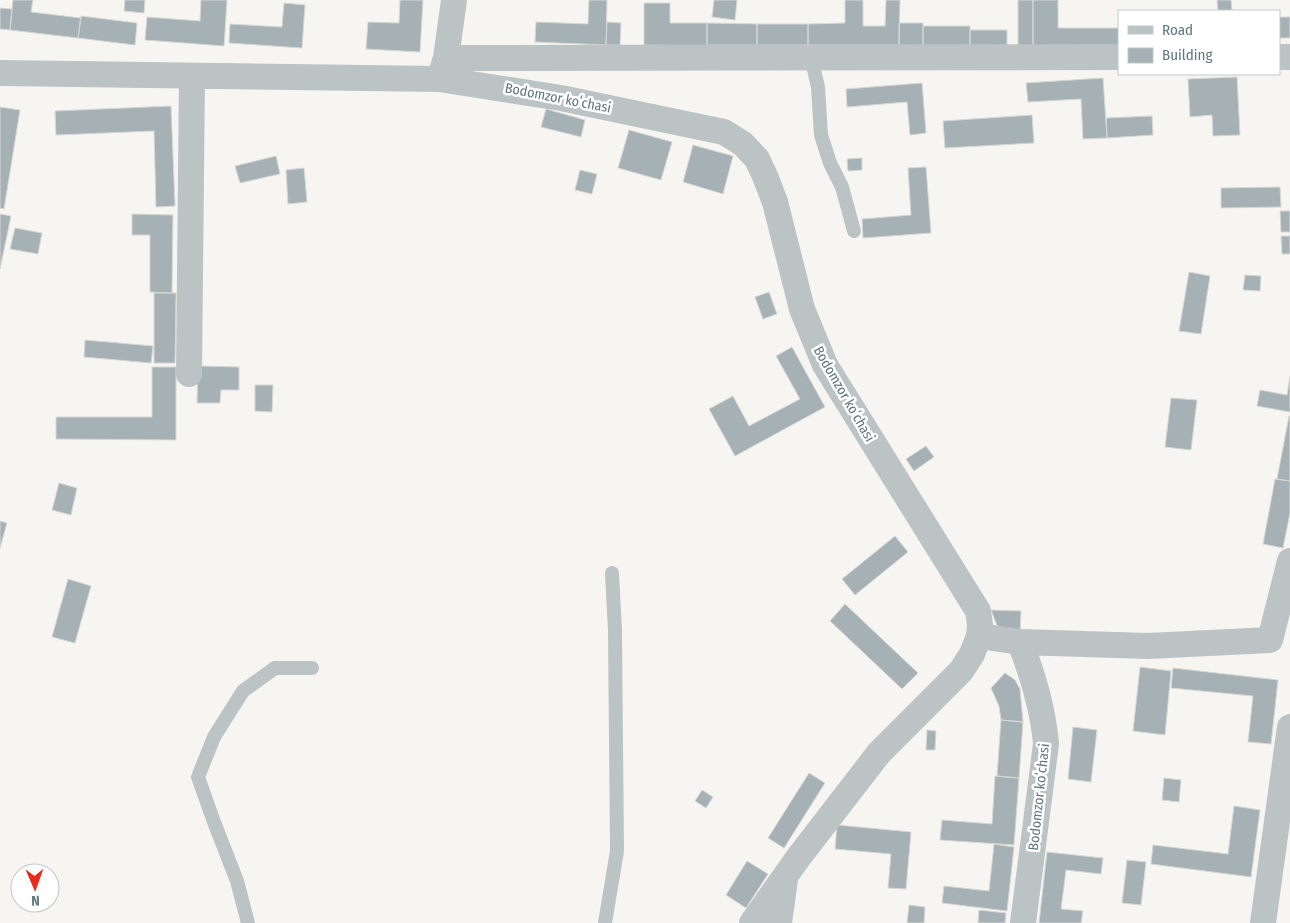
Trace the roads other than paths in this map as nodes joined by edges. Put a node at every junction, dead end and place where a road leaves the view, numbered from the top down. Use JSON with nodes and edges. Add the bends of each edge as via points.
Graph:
{"nodes":[{"id":1,"x":454,"y":0,"type":"edge"},
{"id":2,"x":811,"y":57,"type":"junction"},
{"id":3,"x":1118,"y":57,"type":"edge"},
{"id":4,"x":442,"y":68,"type":"junction"},
{"id":5,"x":0,"y":73,"type":"edge"},
{"id":6,"x":192,"y":76,"type":"junction"},
{"id":7,"x":854,"y":231,"type":"dead end"},
{"id":8,"x":190,"y":374,"type":"dead end"},
{"id":9,"x":1290,"y":561,"type":"edge"},
{"id":10,"x":612,"y":573,"type":"dead end"},
{"id":11,"x":979,"y":636,"type":"junction"},
{"id":12,"x":1280,"y":640,"type":"edge"},
{"id":13,"x":1020,"y":642,"type":"junction"},
{"id":14,"x":312,"y":668,"type":"dead end"},
{"id":15,"x":1290,"y":727,"type":"edge"},
{"id":16,"x":785,"y":879,"type":"junction"},
{"id":17,"x":248,"y":923,"type":"edge"},
{"id":18,"x":605,"y":923,"type":"edge"},
{"id":19,"x":752,"y":923,"type":"edge"},
{"id":20,"x":779,"y":923,"type":"edge"},
{"id":21,"x":1023,"y":923,"type":"edge"},
{"id":22,"x":1264,"y":923,"type":"edge"}],
"edges":[{"from":1,"to":4,"type":"street"},
{"from":2,"to":3,"type":"street"},
{"from":2,"to":4,"type":"street"},
{"from":2,"to":7,"type":"lane","via":[[818,87],[822,135],[830,163],[842,187]]},
{"from":4,"to":6,"type":"street"},
{"from":4,"to":11,"type":"street","name":"Bodomzor koʻchasi","via":[[485,85],[724,132],[743,144],[766,176],[802,309],[825,365],[978,611]]},
{"from":5,"to":6,"type":"street"},
{"from":6,"to":8,"type":"street"},
{"from":9,"to":12,"type":"street"},
{"from":10,"to":18,"type":"lane","via":[[617,852]]},
{"from":11,"to":13,"type":"street"},
{"from":11,"to":16,"type":"street","via":[[961,671],[880,753]]},
{"from":12,"to":13,"type":"street","via":[[1148,646]]},
{"from":13,"to":21,"type":"street","name":"Bodomzor koʻchasi","via":[[1033,675],[1046,744]]},
{"from":14,"to":17,"type":"lane","via":[[275,668],[243,690],[214,738],[198,777],[237,881]]},
{"from":15,"to":22,"type":"street"},
{"from":16,"to":19,"type":"street"},
{"from":16,"to":20,"type":"street"}]}
